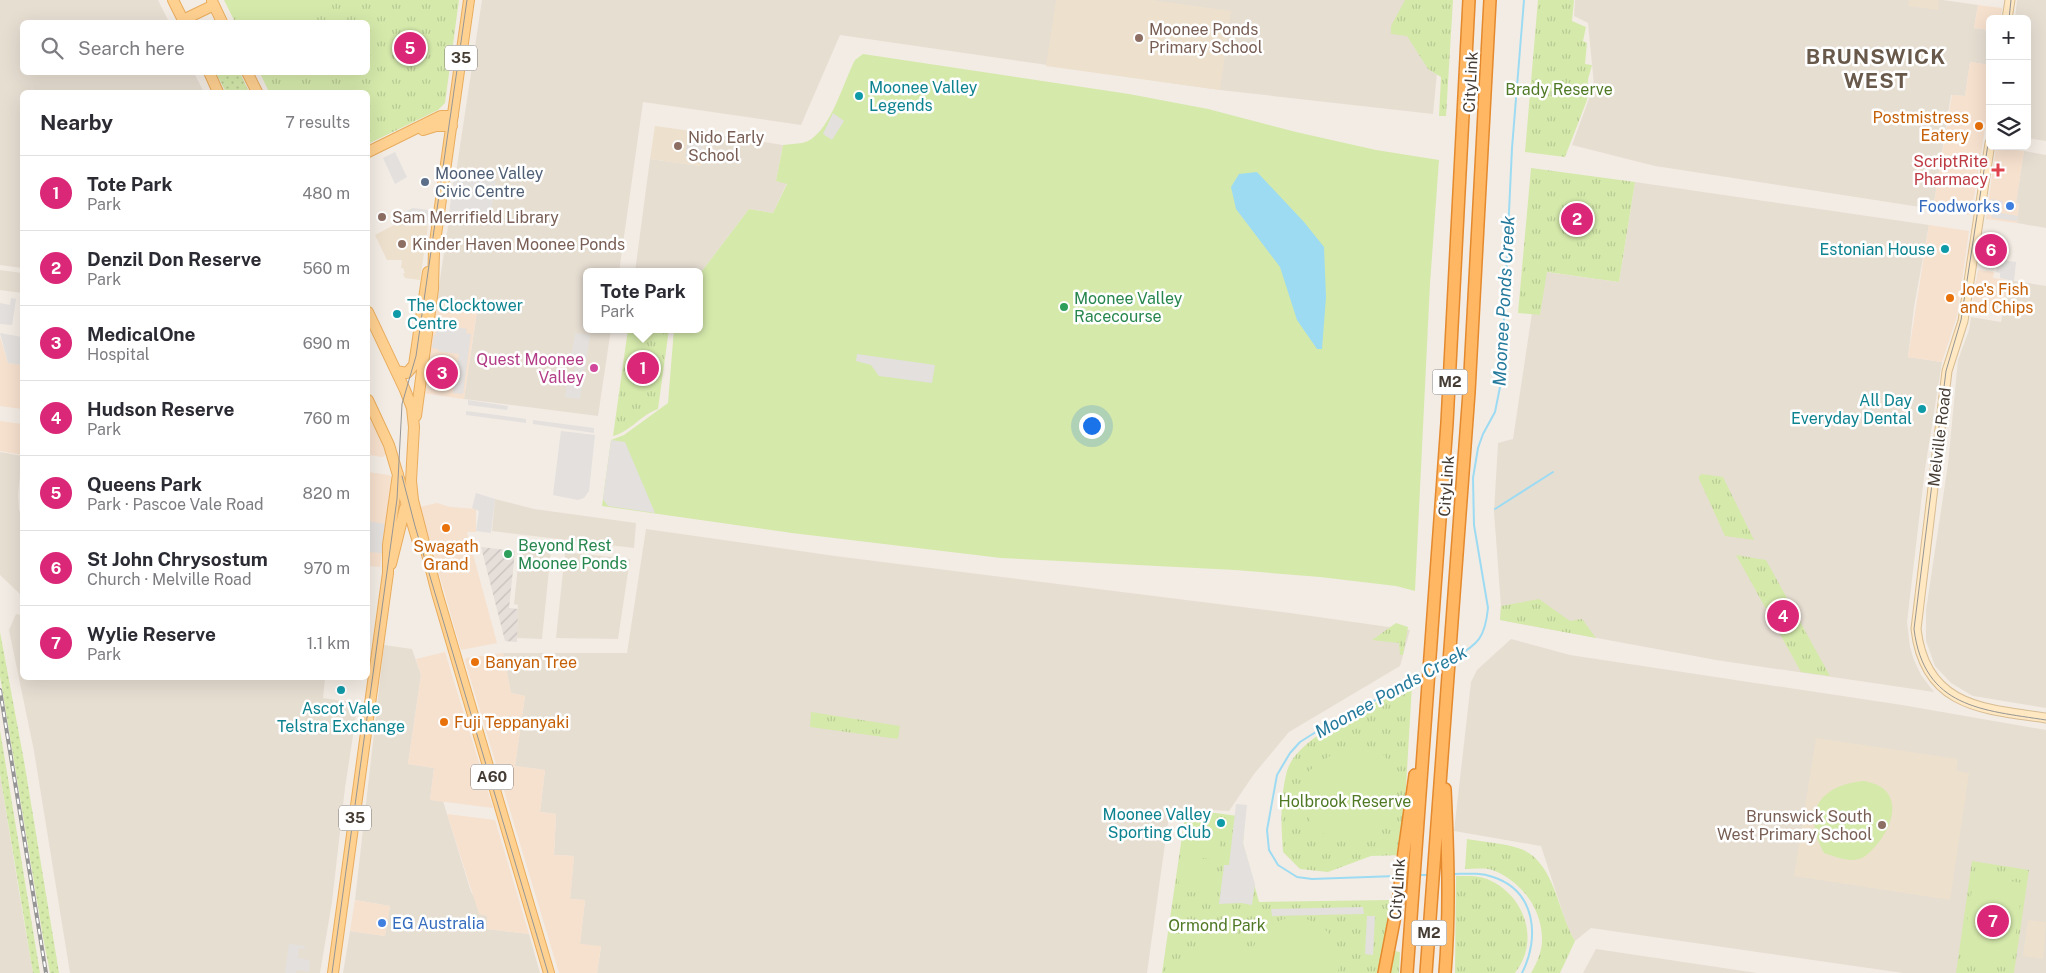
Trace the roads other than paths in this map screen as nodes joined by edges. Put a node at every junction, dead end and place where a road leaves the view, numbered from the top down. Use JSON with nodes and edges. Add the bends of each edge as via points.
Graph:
{"nodes":[{"id":1,"x":173,"y":0,"type":"edge"},
{"id":2,"x":469,"y":0,"type":"edge"},
{"id":3,"x":1469,"y":0,"type":"edge"},
{"id":4,"x":1490,"y":0,"type":"edge"},
{"id":5,"x":2010,"y":0,"type":"edge"},
{"id":6,"x":213,"y":3,"type":"edge"},
{"id":7,"x":2008,"y":15,"type":"edge"},
{"id":8,"x":183,"y":20,"type":"edge"},
{"id":9,"x":186,"y":20,"type":"edge"},
{"id":10,"x":221,"y":20,"type":"edge"},
{"id":11,"x":210,"y":75,"type":"edge"},
{"id":12,"x":248,"y":75,"type":"edge"},
{"id":13,"x":217,"y":90,"type":"edge"},
{"id":14,"x":255,"y":90,"type":"edge"},
{"id":15,"x":452,"y":121,"type":"junction"},
{"id":16,"x":1989,"y":150,"type":"edge"},
{"id":17,"x":370,"y":151,"type":"edge"},
{"id":18,"x":370,"y":156,"type":"edge"},
{"id":19,"x":434,"y":249,"type":"junction"},
{"id":20,"x":370,"y":316,"type":"edge"},
{"id":21,"x":396,"y":372,"type":"junction"},
{"id":22,"x":406,"y":391,"type":"junction"},
{"id":23,"x":418,"y":399,"type":"junction"},
{"id":24,"x":370,"y":404,"type":"edge"},
{"id":25,"x":414,"y":427,"type":"junction"},
{"id":26,"x":397,"y":471,"type":"junction"},
{"id":27,"x":411,"y":473,"type":"junction"},
{"id":28,"x":406,"y":504,"type":"junction"},
{"id":29,"x":388,"y":573,"type":"junction"},
{"id":30,"x":437,"y":593,"type":"junction"},
{"id":31,"x":1428,"y":684,"type":"junction"},
{"id":32,"x":2042,"y":718,"type":"edge"},
{"id":33,"x":1442,"y":738,"type":"junction"},
{"id":34,"x":334,"y":973,"type":"edge"},
{"id":35,"x":550,"y":973,"type":"edge"},
{"id":36,"x":1384,"y":973,"type":"edge"},
{"id":37,"x":1407,"y":973,"type":"edge"},
{"id":38,"x":1426,"y":973,"type":"edge"},
{"id":39,"x":1445,"y":973,"type":"edge"}],
"edges":[{"from":1,"to":8,"type":"main road"},
{"from":2,"to":15,"type":"main road","number":"35"},
{"from":3,"to":31,"type":"highway","name":"CityLink","number":"M2","via":[[1455,289]]},
{"from":4,"to":33,"type":"highway","name":"CityLink","number":"M2","via":[[1476,276]]},
{"from":5,"to":7,"type":"main road"},
{"from":6,"to":9,"type":"main road"},
{"from":6,"to":10,"type":"main road"},
{"from":11,"to":13,"type":"main road"},
{"from":12,"to":14,"type":"main road"},
{"from":15,"to":17,"type":"main road","via":[[441,116]]},
{"from":15,"to":18,"type":"main road","via":[[428,128]]},
{"from":15,"to":19,"type":"main road","number":"35"},
{"from":16,"to":32,"type":"main road","name":"Melville Road","via":[[1963,321],[1947,371],[1916,619],[1919,647],[1929,670],[1951,694],[1977,707]]},
{"from":19,"to":21,"type":"main road","via":[[414,365],[407,374]]},
{"from":19,"to":23,"type":"main road","number":"35","via":[[433,289]]},
{"from":20,"to":21,"type":"main road","number":"A60"},
{"from":21,"to":22,"type":"main road","number":"A60"},
{"from":22,"to":23,"type":"main road"},
{"from":22,"to":25,"type":"main road","number":"A60"},
{"from":23,"to":25,"type":"main road","number":"35"},
{"from":24,"to":26,"type":"main road","number":"A60"},
{"from":25,"to":27,"type":"main road","number":"A60"},
{"from":26,"to":27,"type":"main road"},
{"from":26,"to":28,"type":"main road","number":"A60"},
{"from":26,"to":29,"type":"main road","number":"35"},
{"from":27,"to":28,"type":"main road","number":"35"},
{"from":27,"to":30,"type":"main road","number":"A60","via":[[412,493]]},
{"from":28,"to":29,"type":"main road","number":"35"},
{"from":28,"to":30,"type":"main road","number":"A60"},
{"from":29,"to":34,"type":"main road","number":"35"},
{"from":30,"to":35,"type":"main road","number":"A60"},
{"from":31,"to":36,"type":"highway","via":[[1399,895]]},
{"from":31,"to":37,"type":"highway","name":"CityLink","number":"M2"},
{"from":33,"to":38,"type":"highway","name":"CityLink","number":"M2"},
{"from":33,"to":39,"type":"highway","via":[[1449,891]]}]}
